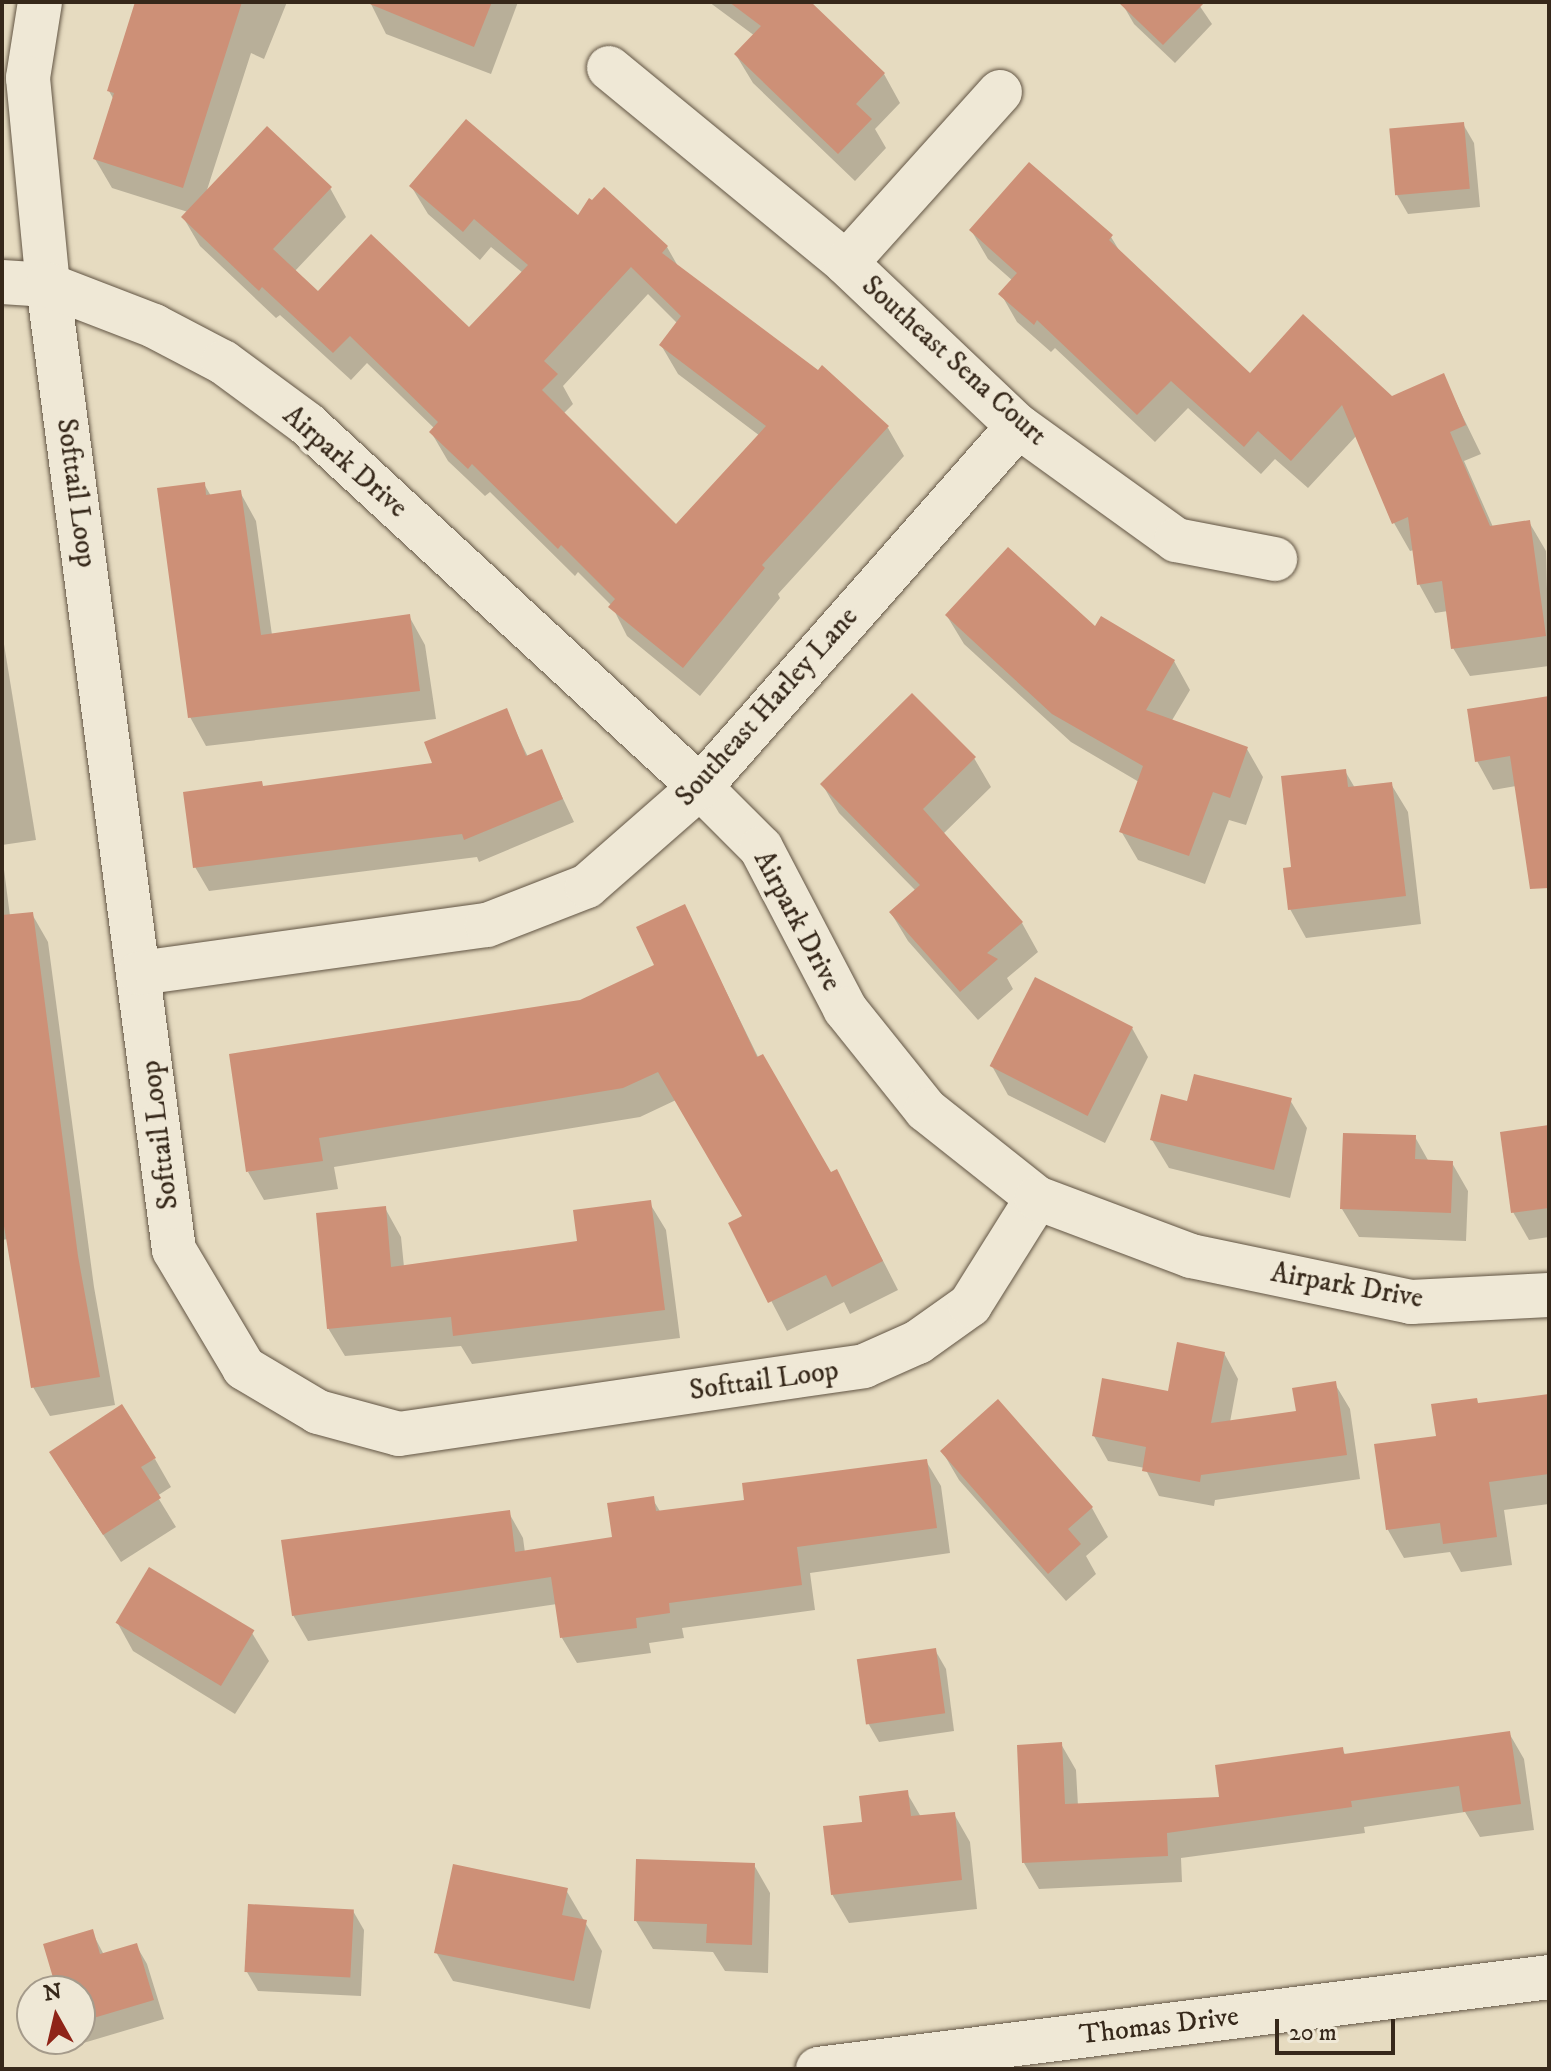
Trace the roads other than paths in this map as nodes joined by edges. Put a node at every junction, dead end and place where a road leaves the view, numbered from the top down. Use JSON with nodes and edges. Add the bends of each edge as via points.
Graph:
{"nodes":[{"id":1,"x":40,"y":2,"type":"edge"},
{"id":2,"x":609,"y":68,"type":"dead end"},
{"id":3,"x":1000,"y":92,"type":"dead end"},
{"id":4,"x":846,"y":263,"type":"junction"},
{"id":5,"x":2,"y":282,"type":"edge"},
{"id":6,"x":48,"y":285,"type":"junction"},
{"id":7,"x":1018,"y":426,"type":"junction"},
{"id":8,"x":1275,"y":559,"type":"dead end"},
{"id":9,"x":700,"y":787,"type":"junction"},
{"id":10,"x":140,"y":973,"type":"junction"},
{"id":11,"x":1037,"y":1198,"type":"junction"},
{"id":12,"x":1549,"y":1295,"type":"edge"},
{"id":13,"x":1549,"y":1977,"type":"edge"},
{"id":14,"x":818,"y":2069,"type":"edge"}],
"edges":[{"from":1,"to":6,"type":"street","name":"Softtail Loop","via":[[28,78]]},
{"from":2,"to":4,"type":"street","name":"Southeast Sena Court"},
{"from":3,"to":4,"type":"street"},
{"from":4,"to":7,"type":"street","name":"Southeast Sena Court"},
{"from":5,"to":6,"type":"street","name":"Airpark Drive"},
{"from":6,"to":9,"type":"street","name":"Airpark Drive","via":[[154,326],[223,362],[307,424]]},
{"from":6,"to":10,"type":"street","name":"Softtail Loop"},
{"from":7,"to":8,"type":"street","name":"Southeast Sena Court","via":[[1176,540]]},
{"from":7,"to":9,"type":"street","name":"Southeast Harley Lane"},
{"from":9,"to":10,"type":"street","name":"Southeast Harley Lane","via":[[587,886],[487,925]]},
{"from":9,"to":11,"type":"street","name":"Airpark Drive","via":[[761,848],[845,1009],[926,1110]]},
{"from":10,"to":11,"type":"street","name":"Softtail Loop","via":[[174,1250],[244,1368],[318,1412],[399,1434],[864,1366],[918,1342],[970,1305]]},
{"from":11,"to":12,"type":"street","name":"Airpark Drive","via":[[1191,1256],[1411,1302]]},
{"from":13,"to":14,"type":"street","name":"Thomas Drive"}]}
